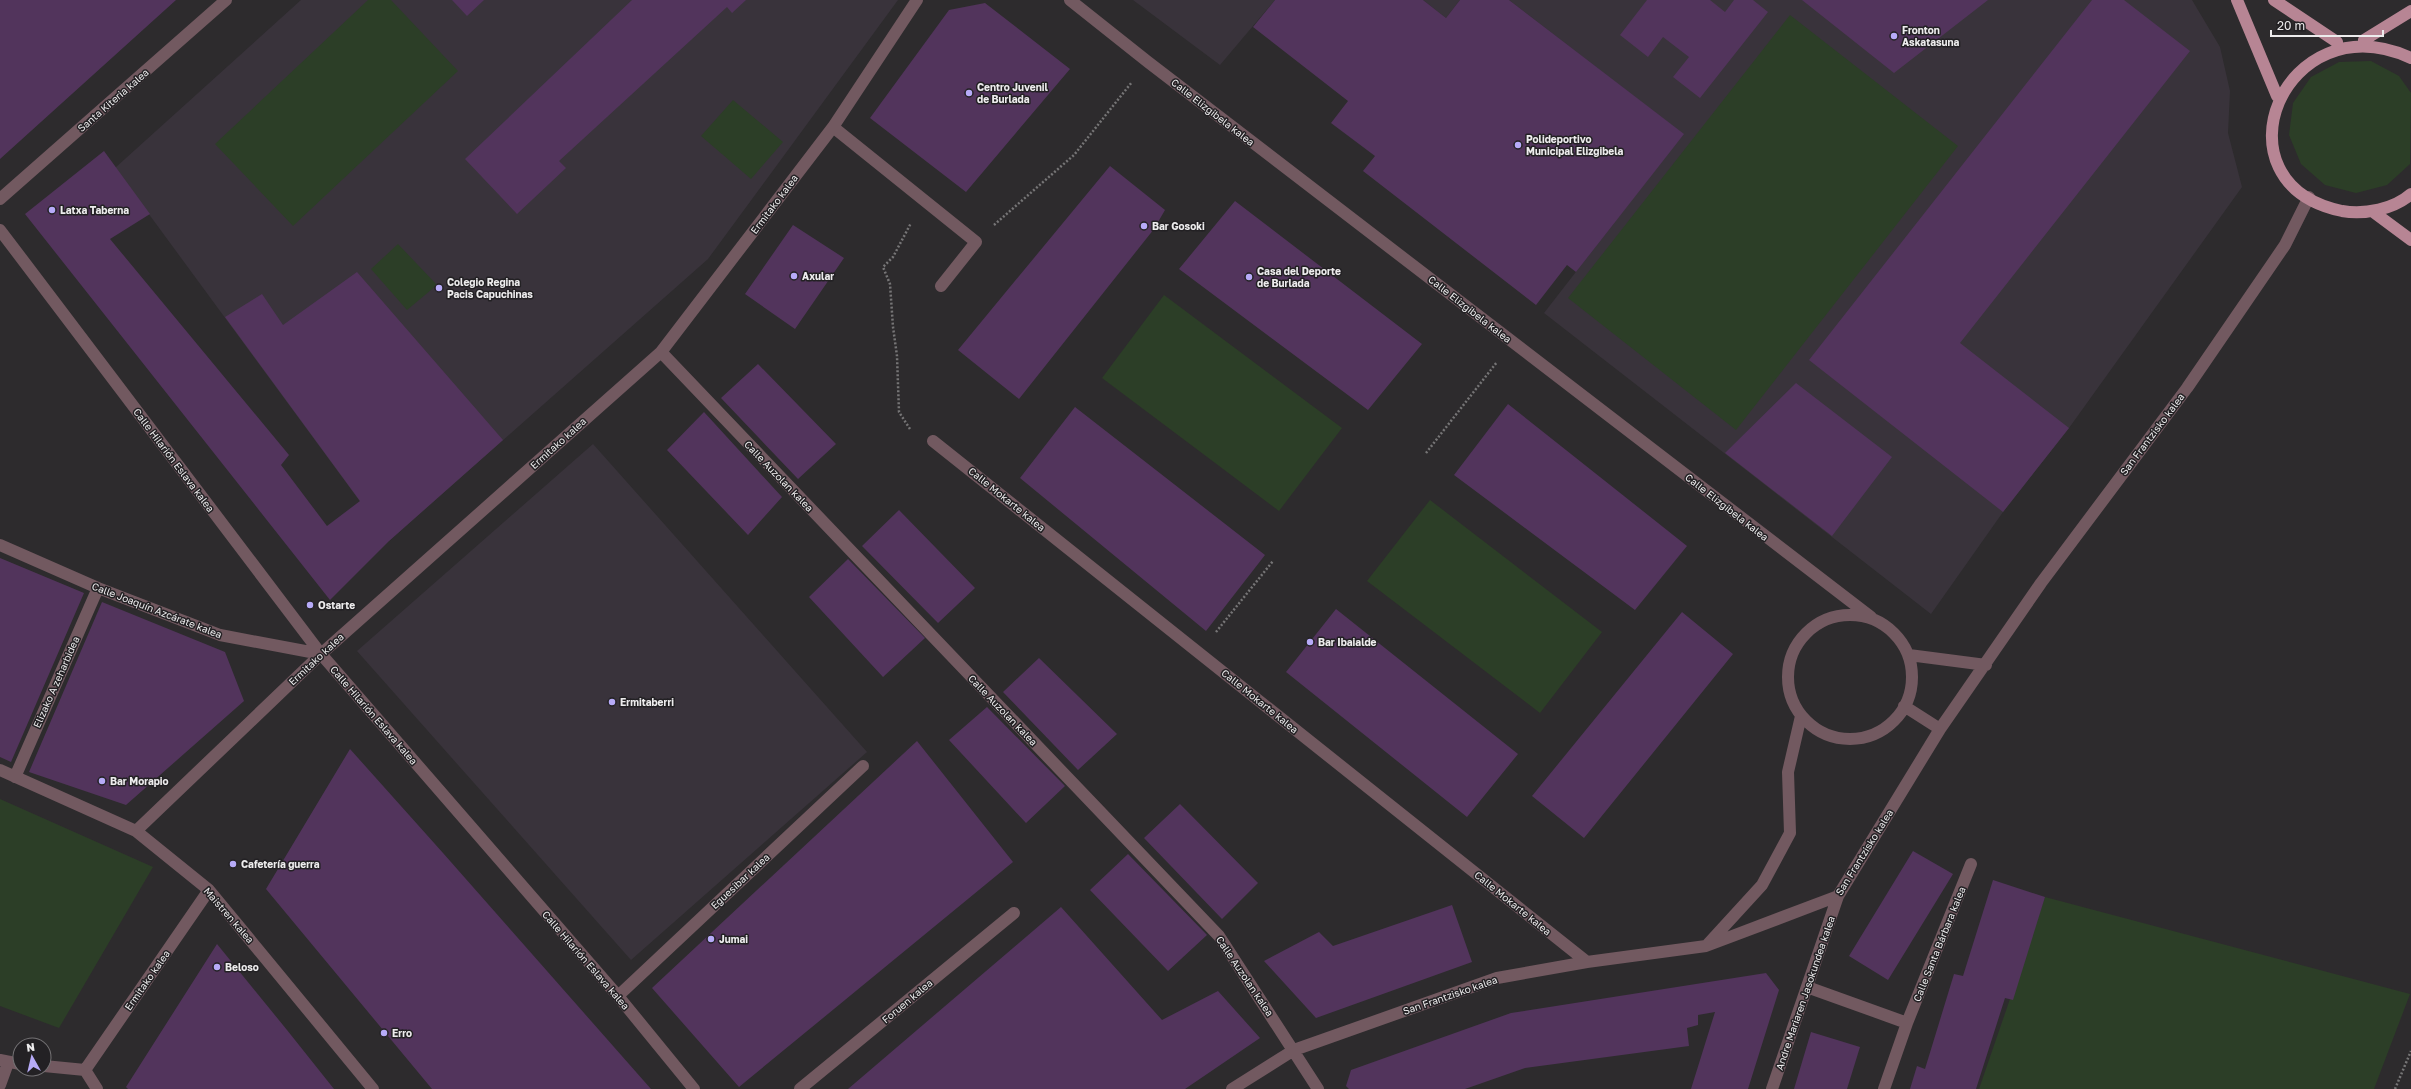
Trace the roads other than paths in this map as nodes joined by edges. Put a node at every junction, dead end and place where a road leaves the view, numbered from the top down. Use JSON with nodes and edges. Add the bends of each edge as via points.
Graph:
{"nodes":[{"id":1,"x":226,"y":0,"type":"edge"},
{"id":2,"x":917,"y":0,"type":"edge"},
{"id":3,"x":1070,"y":0,"type":"edge"},
{"id":4,"x":2237,"y":0,"type":"edge"},
{"id":5,"x":2274,"y":0,"type":"edge"},
{"id":6,"x":2411,"y":11,"type":"edge"},
{"id":7,"x":2364,"y":40,"type":"junction"},
{"id":8,"x":2337,"y":42,"type":"junction"},
{"id":9,"x":2411,"y":58,"type":"edge"},
{"id":10,"x":2276,"y":96,"type":"junction"},
{"id":11,"x":833,"y":127,"type":"junction"},
{"id":12,"x":2411,"y":194,"type":"edge"},
{"id":13,"x":2309,"y":197,"type":"junction"},
{"id":14,"x":0,"y":199,"type":"edge"},
{"id":15,"x":2372,"y":211,"type":"junction"},
{"id":16,"x":0,"y":230,"type":"edge"},
{"id":17,"x":2411,"y":240,"type":"edge"},
{"id":18,"x":941,"y":286,"type":"dead end"},
{"id":19,"x":661,"y":352,"type":"junction"},
{"id":20,"x":933,"y":440,"type":"road end"},
{"id":21,"x":0,"y":545,"type":"edge"},
{"id":22,"x":98,"y":588,"type":"junction"},
{"id":23,"x":1871,"y":617,"type":"junction"},
{"id":24,"x":321,"y":654,"type":"junction"},
{"id":25,"x":1909,"y":655,"type":"junction"},
{"id":26,"x":1986,"y":665,"type":"junction"},
{"id":27,"x":1904,"y":706,"type":"junction"},
{"id":28,"x":1801,"y":716,"type":"junction"},
{"id":29,"x":1940,"y":729,"type":"junction"},
{"id":30,"x":863,"y":766,"type":"dead end"},
{"id":31,"x":0,"y":770,"type":"edge"},
{"id":32,"x":15,"y":777,"type":"junction"},
{"id":33,"x":136,"y":831,"type":"junction"},
{"id":34,"x":1971,"y":864,"type":"dead end"},
{"id":35,"x":209,"y":890,"type":"junction"},
{"id":36,"x":1838,"y":896,"type":"junction"},
{"id":37,"x":1014,"y":913,"type":"dead end"},
{"id":38,"x":1706,"y":946,"type":"junction"},
{"id":39,"x":1587,"y":962,"type":"junction"},
{"id":40,"x":1807,"y":987,"type":"junction"},
{"id":41,"x":618,"y":996,"type":"junction"},
{"id":42,"x":1907,"y":1023,"type":"junction"},
{"id":43,"x":1294,"y":1050,"type":"junction"},
{"id":44,"x":9,"y":1062,"type":"edge"},
{"id":45,"x":52,"y":1067,"type":"edge"},
{"id":46,"x":85,"y":1070,"type":"junction"},
{"id":47,"x":0,"y":1085,"type":"edge"},
{"id":48,"x":97,"y":1089,"type":"edge"},
{"id":49,"x":373,"y":1089,"type":"edge"},
{"id":50,"x":694,"y":1089,"type":"edge"},
{"id":51,"x":800,"y":1089,"type":"edge"},
{"id":52,"x":1232,"y":1089,"type":"edge"},
{"id":53,"x":1318,"y":1089,"type":"edge"},
{"id":54,"x":1772,"y":1089,"type":"edge"},
{"id":55,"x":1884,"y":1089,"type":"edge"}],
"edges":[{"from":1,"to":14,"type":"street","name":"Santa Kiteria kalea"},
{"from":2,"to":11,"type":"street","name":"Ermitako kalea"},
{"from":3,"to":23,"type":"street","name":"Calle Elizgibela kalea"},
{"from":4,"to":10,"type":"main road"},
{"from":5,"to":8,"type":"main road"},
{"from":6,"to":7,"type":"main road"},
{"from":7,"to":8,"type":"main road"},
{"from":7,"to":9,"type":"main road","via":[[2381,43]]},
{"from":8,"to":10,"type":"main road","via":[[2307,57],[2284,81]]},
{"from":10,"to":13,"type":"main road","via":[[2271,134],[2275,152],[2283,170],[2294,185]]},
{"from":11,"to":18,"type":"street","via":[[976,242]]},
{"from":11,"to":19,"type":"street","name":"Ermitako kalea"},
{"from":12,"to":15,"type":"main road","via":[[2391,206]]},
{"from":13,"to":15,"type":"main road","via":[[2328,208],[2350,212]]},
{"from":13,"to":26,"type":"street","name":"San Frantzisko kalea","via":[[2285,245],[2187,388],[2040,583]]},
{"from":15,"to":17,"type":"main road"},
{"from":16,"to":24,"type":"street","name":"Calle Hilarión Eslava kalea"},
{"from":19,"to":24,"type":"street","name":"Ermitako kalea"},
{"from":19,"to":43,"type":"street","name":"Calle Auzolan kalea","via":[[1219,936]]},
{"from":20,"to":39,"type":"street","name":"Calle Mokarte kalea"},
{"from":21,"to":22,"type":"street","name":"Calle Joaquín Azcárate kalea"},
{"from":22,"to":24,"type":"street","name":"Calle Joaquín Azcárate kalea","via":[[220,635]]},
{"from":22,"to":32,"type":"street","name":"Elizako A zeharbidea"},
{"from":23,"to":25,"type":"street","via":[[1894,632]]},
{"from":23,"to":28,"type":"street","via":[[1852,614],[1821,621],[1807,631],[1796,645],[1787,673],[1791,699]]},
{"from":24,"to":33,"type":"street","name":"Ermitako kalea"},
{"from":24,"to":41,"type":"street","name":"Calle Hilarión Eslava kalea"},
{"from":25,"to":26,"type":"street"},
{"from":25,"to":27,"type":"street","via":[[1913,677],[1910,696]]},
{"from":26,"to":29,"type":"street","name":"San Frantzisko kalea"},
{"from":27,"to":28,"type":"street","via":[[1896,720],[1878,733],[1857,739],[1828,736]]},
{"from":27,"to":29,"type":"street"},
{"from":28,"to":38,"type":"street","via":[[1788,772],[1790,833],[1762,885]]},
{"from":29,"to":36,"type":"street","name":"San Frantzisko kalea"},
{"from":30,"to":41,"type":"street","name":"Eguesibar kalea"},
{"from":31,"to":32,"type":"street","name":"Maistren kalea"},
{"from":32,"to":33,"type":"street","name":"Maistren kalea"},
{"from":33,"to":35,"type":"street","name":"Maistren kalea"},
{"from":34,"to":42,"type":"street","name":"Calle Santa Bárbara kalea"},
{"from":35,"to":46,"type":"street","name":"Ermitako kalea"},
{"from":35,"to":49,"type":"street","name":"Maistren kalea"},
{"from":36,"to":38,"type":"street","name":"San Frantzisko kalea"},
{"from":36,"to":40,"type":"street","name":"Andre Mariaren Jasokundea kalea"},
{"from":37,"to":51,"type":"street","name":"Foruen kalea"},
{"from":38,"to":39,"type":"street","name":"San Frantzisko kalea"},
{"from":39,"to":43,"type":"street","name":"San Frantzisko kalea","via":[[1497,978]]},
{"from":40,"to":42,"type":"street"},
{"from":40,"to":54,"type":"street","name":"Andre Mariaren Jasokundea kalea"},
{"from":41,"to":50,"type":"street","name":"Calle Hilarión Eslava kalea"},
{"from":42,"to":55,"type":"street","name":"Calle Santa Bárbara kalea"},
{"from":43,"to":52,"type":"street","name":"San Frantzisko kalea"},
{"from":43,"to":53,"type":"street","name":"Calle Auzolan kalea"},
{"from":44,"to":47,"type":"street"},
{"from":45,"to":46,"type":"street"},
{"from":46,"to":48,"type":"street"}]}
